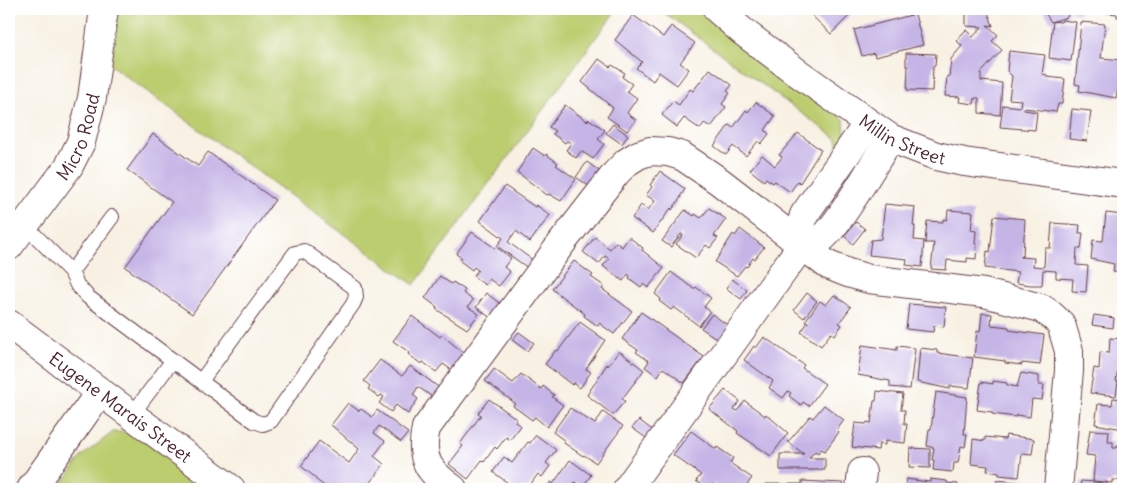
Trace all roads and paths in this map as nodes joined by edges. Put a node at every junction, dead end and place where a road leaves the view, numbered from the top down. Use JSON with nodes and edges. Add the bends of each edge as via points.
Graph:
{"nodes":[{"id":1,"x":104,"y":9,"type":"edge"},
{"id":2,"x":717,"y":9,"type":"edge"},
{"id":3,"x":868,"y":124,"type":"junction"},
{"id":4,"x":890,"y":138,"type":"junction"},
{"id":5,"x":1123,"y":184,"type":"edge"},
{"id":6,"x":112,"y":217,"type":"dead end"},
{"id":7,"x":17,"y":235,"type":"edge"},
{"id":8,"x":802,"y":245,"type":"junction"},
{"id":9,"x":71,"y":272,"type":"junction"},
{"id":10,"x":9,"y":324,"type":"edge"},
{"id":11,"x":172,"y":360,"type":"junction"},
{"id":12,"x":201,"y":382,"type":"junction"},
{"id":13,"x":100,"y":392,"type":"junction"},
{"id":14,"x":132,"y":416,"type":"junction"},
{"id":15,"x":31,"y":489,"type":"edge"},
{"id":16,"x":231,"y":489,"type":"edge"},
{"id":17,"x":453,"y":489,"type":"edge"},
{"id":18,"x":627,"y":489,"type":"edge"},
{"id":19,"x":1058,"y":489,"type":"edge"}],
"edges":[{"from":1,"to":7,"type":"street","name":"Micro Road","via":[[92,98],[81,142],[69,166]]},
{"from":2,"to":3,"type":"street","name":"Millin Street","via":[[750,38]]},
{"from":3,"to":4,"type":"street","name":"Millin Street"},
{"from":3,"to":8,"type":"street","via":[[804,216]]},
{"from":4,"to":5,"type":"street","name":"Millin Street","via":[[936,156],[964,162]]},
{"from":4,"to":8,"type":"street","via":[[828,233],[818,241]]},
{"from":6,"to":9,"type":"lane"},
{"from":7,"to":9,"type":"lane"},
{"from":8,"to":17,"type":"street","via":[[682,156],[650,152],[626,162],[564,240],[426,428],[423,442],[426,462],[433,474]]},
{"from":8,"to":18,"type":"street"},
{"from":8,"to":19,"type":"street","via":[[828,265],[848,273],[984,293],[1041,308],[1061,324],[1069,351],[1069,371]]},
{"from":9,"to":11,"type":"lane","via":[[77,285],[88,296]]},
{"from":10,"to":13,"type":"street","name":"Eugene Marais Street"},
{"from":11,"to":12,"type":"lane"},
{"from":11,"to":14,"type":"lane"},
{"from":12,"to":12,"type":"lane","via":[[254,421],[263,424],[271,421],[354,304],[356,288],[304,251],[295,253]]},
{"from":13,"to":14,"type":"street","name":"Eugene Marais Street"},
{"from":13,"to":15,"type":"street"},
{"from":14,"to":16,"type":"street","name":"Eugene Marais Street"}]}
